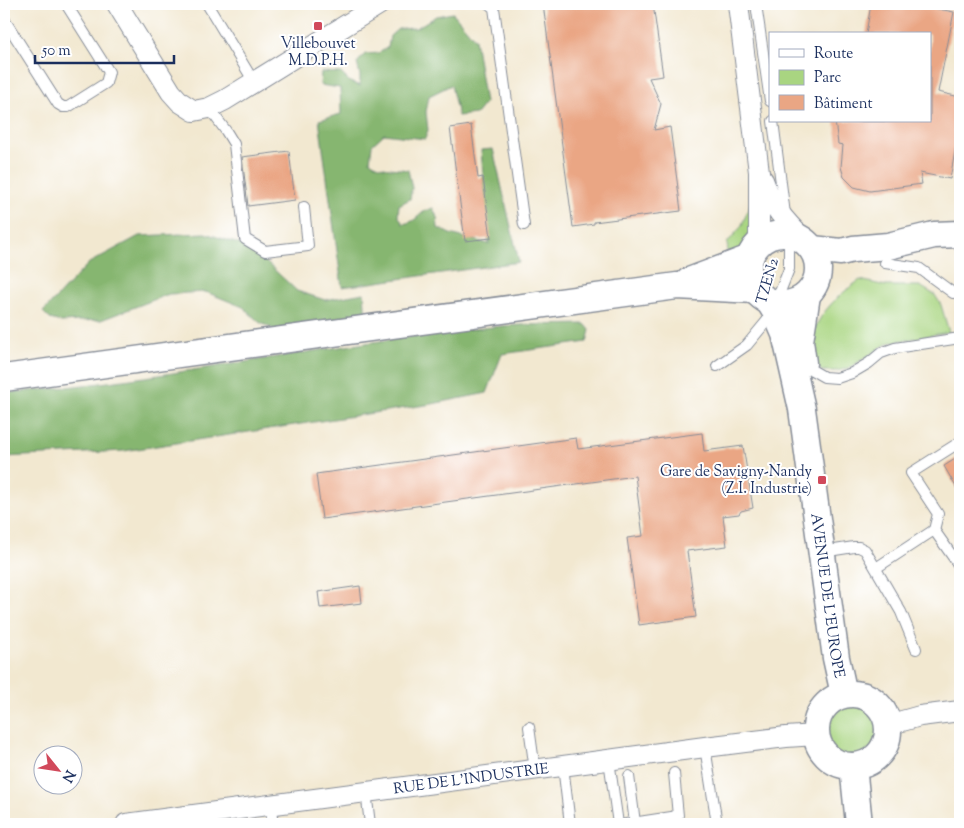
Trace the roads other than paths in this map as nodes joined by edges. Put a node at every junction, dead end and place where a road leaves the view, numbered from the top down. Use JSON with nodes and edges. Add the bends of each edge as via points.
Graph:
{"nodes":[{"id":1,"x":66,"y":4,"type":"edge"},
{"id":2,"x":117,"y":4,"type":"edge"},
{"id":3,"x":207,"y":4,"type":"edge"},
{"id":4,"x":380,"y":4,"type":"edge"},
{"id":5,"x":489,"y":4,"type":"edge"},
{"id":6,"x":738,"y":4,"type":"edge"},
{"id":7,"x":756,"y":4,"type":"edge"},
{"id":8,"x":4,"y":18,"type":"edge"},
{"id":9,"x":254,"y":82,"type":"junction"},
{"id":10,"x":769,"y":94,"type":"edge"},
{"id":11,"x":201,"y":109,"type":"junction"},
{"id":12,"x":773,"y":122,"type":"edge"},
{"id":13,"x":759,"y":172,"type":"junction"},
{"id":14,"x":304,"y":207,"type":"dead end"},
{"id":15,"x":524,"y":225,"type":"dead end"},
{"id":16,"x":960,"y":234,"type":"edge"},
{"id":17,"x":798,"y":236,"type":"junction"},
{"id":18,"x":960,"y":239,"type":"edge"},
{"id":19,"x":754,"y":251,"type":"junction"},
{"id":20,"x":885,"y":263,"type":"junction"},
{"id":21,"x":677,"y":286,"type":"junction"},
{"id":22,"x":812,"y":286,"type":"junction"},
{"id":23,"x":960,"y":291,"type":"edge"},
{"id":24,"x":769,"y":301,"type":"junction"},
{"id":25,"x":960,"y":338,"type":"edge"},
{"id":26,"x":803,"y":365,"type":"junction"},
{"id":27,"x":717,"y":366,"type":"dead end"},
{"id":28,"x":4,"y":378,"type":"edge"},
{"id":29,"x":802,"y":409,"type":"junction"},
{"id":30,"x":960,"y":442,"type":"edge"},
{"id":31,"x":934,"y":530,"type":"junction"},
{"id":32,"x":822,"y":552,"type":"junction"},
{"id":33,"x":960,"y":567,"type":"edge"},
{"id":34,"x":876,"y":568,"type":"junction"},
{"id":35,"x":916,"y":649,"type":"dead end"},
{"id":36,"x":844,"y":694,"type":"junction"},
{"id":37,"x":960,"y":710,"type":"edge"},
{"id":38,"x":888,"y":725,"type":"junction"},
{"id":39,"x":529,"y":727,"type":"dead end"},
{"id":40,"x":816,"y":735,"type":"junction"},
{"id":41,"x":705,"y":747,"type":"junction"},
{"id":42,"x":609,"y":760,"type":"junction"},
{"id":43,"x":563,"y":766,"type":"junction"},
{"id":44,"x":853,"y":766,"type":"junction"},
{"id":45,"x":535,"y":770,"type":"junction"},
{"id":46,"x":674,"y":773,"type":"dead end"},
{"id":47,"x":629,"y":776,"type":"dead end"},
{"id":48,"x":366,"y":792,"type":"junction"},
{"id":49,"x":271,"y":815,"type":"edge"},
{"id":50,"x":160,"y":822,"type":"edge"},
{"id":51,"x":126,"y":824,"type":"edge"},
{"id":52,"x":370,"y":824,"type":"edge"},
{"id":53,"x":570,"y":824,"type":"edge"},
{"id":54,"x":618,"y":824,"type":"edge"},
{"id":55,"x":630,"y":824,"type":"edge"},
{"id":56,"x":717,"y":824,"type":"edge"},
{"id":57,"x":859,"y":824,"type":"edge"}],
"edges":[{"from":1,"to":8,"type":"lane","via":[[110,72],[106,83],[68,107],[58,104]]},
{"from":2,"to":11,"type":"street","via":[[171,92],[180,102]]},
{"from":3,"to":9,"type":"lane"},
{"from":4,"to":9,"type":"street"},
{"from":5,"to":15,"type":"lane","via":[[494,8]]},
{"from":6,"to":13,"type":"street"},
{"from":7,"to":10,"type":"lane"},
{"from":9,"to":11,"type":"street","via":[[225,100]]},
{"from":11,"to":14,"type":"lane","via":[[226,130],[234,144],[245,239],[265,250],[308,246]]},
{"from":12,"to":17,"type":"lane","name":"TZEN2"},
{"from":13,"to":17,"type":"street","via":[[770,201]]},
{"from":13,"to":19,"type":"street"},
{"from":16,"to":17,"type":"street","via":[[934,235],[888,246],[841,252]]},
{"from":17,"to":19,"type":"street","via":[[778,234],[764,239]]},
{"from":17,"to":22,"type":"street","name":"AVENUE DE L'EUROPE","via":[[816,256],[819,268]]},
{"from":17,"to":24,"type":"lane","name":"TZEN2","via":[[778,297]]},
{"from":18,"to":20,"type":"street","via":[[934,252]]},
{"from":19,"to":21,"type":"street"},
{"from":19,"to":24,"type":"street","name":"AVENUE DE L'EUROPE","via":[[748,269],[750,281]]},
{"from":20,"to":22,"type":"street","via":[[854,266]]},
{"from":20,"to":23,"type":"lane","via":[[918,268],[953,293]]},
{"from":21,"to":24,"type":"street"},
{"from":21,"to":28,"type":"street"},
{"from":22,"to":24,"type":"street","via":[[788,304]]},
{"from":22,"to":26,"type":"street","name":"AVENUE DE L'EUROPE","via":[[800,341]]},
{"from":24,"to":27,"type":"lane","name":"TZEN2","via":[[747,345]]},
{"from":24,"to":29,"type":"street","name":"AVENUE DE L'EUROPE","via":[[785,334]]},
{"from":25,"to":26,"type":"lane","via":[[895,348],[837,378],[824,377]]},
{"from":26,"to":29,"type":"street","name":"AVENUE DE L'EUROPE"},
{"from":29,"to":32,"type":"street","name":"AVENUE DE L'EUROPE"},
{"from":30,"to":31,"type":"lane","via":[[911,473],[938,514]]},
{"from":31,"to":33,"type":"lane"},
{"from":31,"to":34,"type":"lane"},
{"from":32,"to":34,"type":"lane","via":[[859,547],[865,550]]},
{"from":32,"to":36,"type":"street","name":"AVENUE DE L'EUROPE"},
{"from":34,"to":35,"type":"lane","via":[[902,612]]},
{"from":36,"to":38,"type":"street","via":[[864,695],[873,700],[886,716]]},
{"from":36,"to":40,"type":"street","via":[[822,709]]},
{"from":37,"to":38,"type":"street"},
{"from":38,"to":44,"type":"street","via":[[888,737],[876,757]]},
{"from":39,"to":45,"type":"lane"},
{"from":40,"to":41,"type":"street","name":"RUE DE L'INDUSTRIE"},
{"from":40,"to":44,"type":"street","via":[[830,758]]},
{"from":41,"to":42,"type":"street","name":"RUE DE L'INDUSTRIE"},
{"from":41,"to":56,"type":"lane"},
{"from":42,"to":43,"type":"street","name":"RUE DE L'INDUSTRIE"},
{"from":42,"to":54,"type":"lane"},
{"from":43,"to":45,"type":"street","name":"RUE DE L'INDUSTRIE"},
{"from":43,"to":53,"type":"lane"},
{"from":44,"to":57,"type":"street"},
{"from":45,"to":48,"type":"street","name":"RUE DE L'INDUSTRIE"},
{"from":46,"to":55,"type":"lane","via":[[678,816]]},
{"from":47,"to":55,"type":"lane"},
{"from":48,"to":49,"type":"street","name":"RUE DE L'INDUSTRIE"},
{"from":48,"to":52,"type":"lane"},
{"from":49,"to":50,"type":"street","name":"RUE DE L'INDUSTRIE"},
{"from":50,"to":51,"type":"street","name":"RUE DE L'INDUSTRIE"}]}
